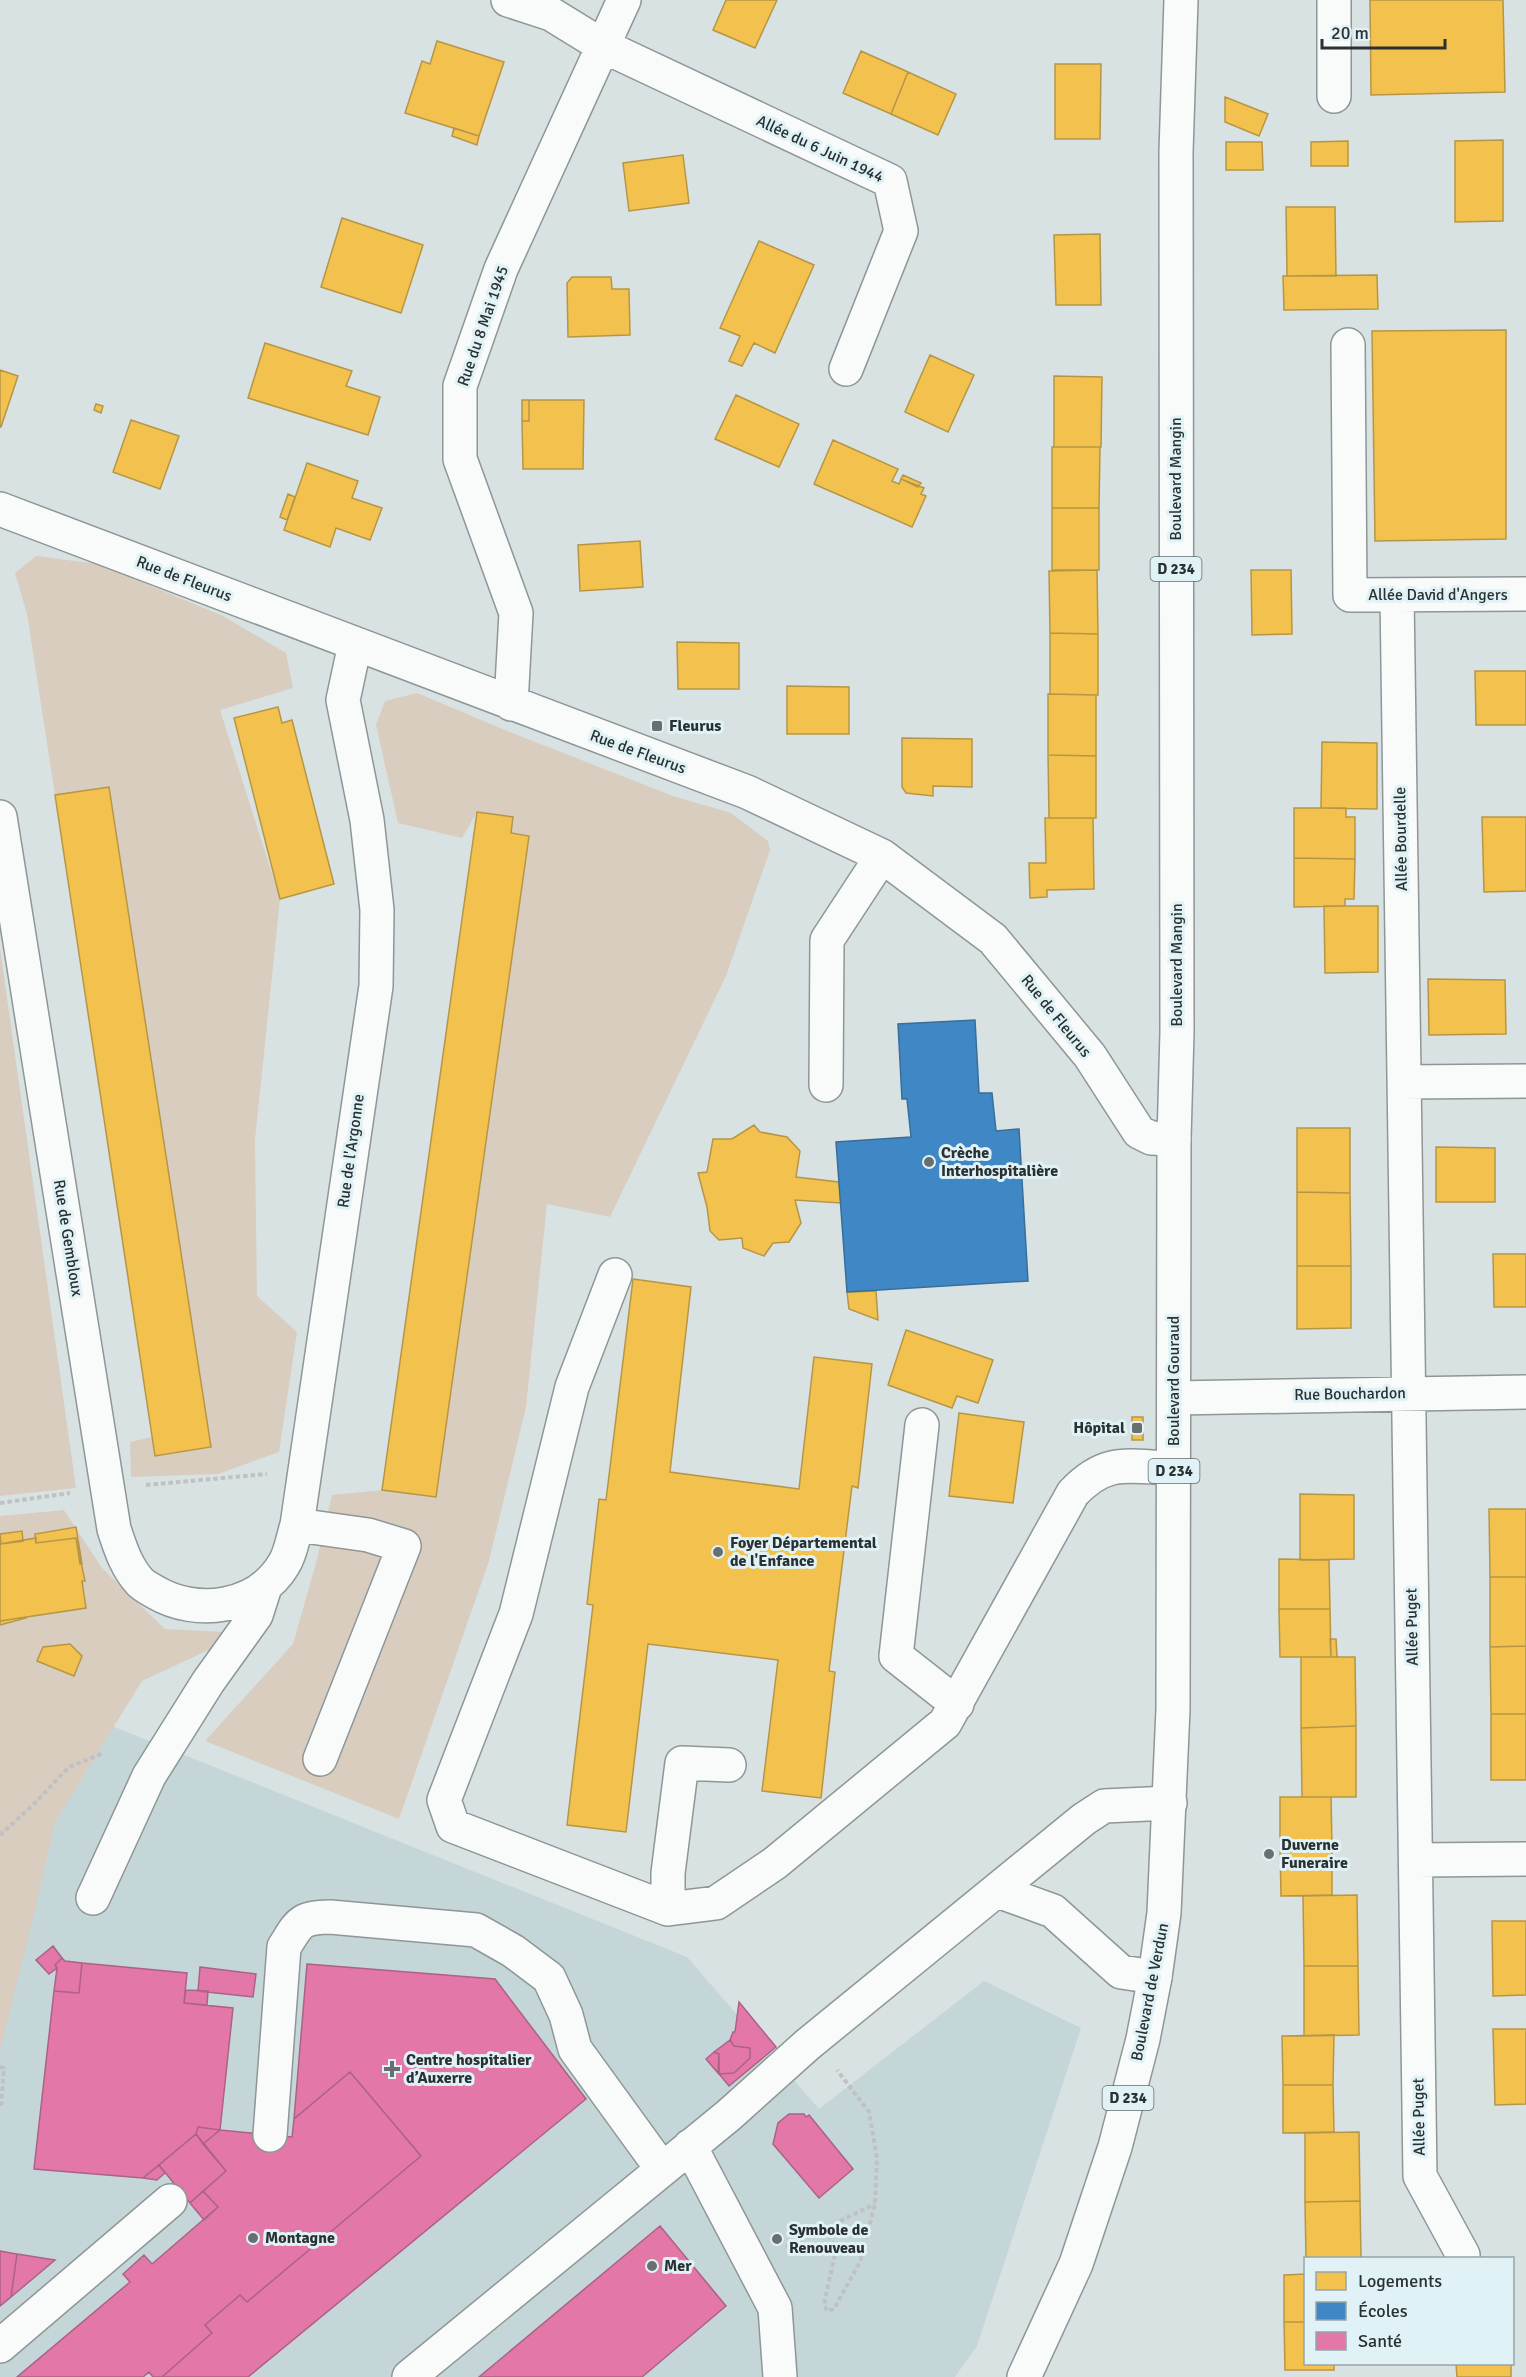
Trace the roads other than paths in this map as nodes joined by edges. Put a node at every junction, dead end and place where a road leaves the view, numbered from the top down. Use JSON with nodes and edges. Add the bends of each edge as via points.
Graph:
{"nodes":[{"id":1,"x":508,"y":0,"type":"edge"},
{"id":2,"x":624,"y":0,"type":"edge"},
{"id":3,"x":1181,"y":0,"type":"edge"},
{"id":4,"x":1334,"y":0,"type":"edge"},
{"id":5,"x":603,"y":46,"type":"junction"},
{"id":6,"x":1334,"y":96,"type":"dead end"},
{"id":7,"x":1348,"y":345,"type":"dead end"},
{"id":8,"x":846,"y":369,"type":"dead end"},
{"id":9,"x":0,"y":509,"type":"edge"},
{"id":10,"x":1526,"y":594,"type":"edge"},
{"id":11,"x":1397,"y":595,"type":"junction"},
{"id":12,"x":355,"y":644,"type":"junction"},
{"id":13,"x":512,"y":704,"type":"junction"},
{"id":14,"x":0,"y":818,"type":"edge"},
{"id":15,"x":882,"y":856,"type":"junction"},
{"id":16,"x":1404,"y":1082,"type":"junction"},
{"id":17,"x":1526,"y":1082,"type":"edge"},
{"id":18,"x":826,"y":1084,"type":"dead end"},
{"id":19,"x":1174,"y":1139,"type":"junction"},
{"id":20,"x":615,"y":1275,"type":"dead end"},
{"id":21,"x":1526,"y":1392,"type":"edge"},
{"id":22,"x":1409,"y":1393,"type":"junction"},
{"id":23,"x":1175,"y":1398,"type":"junction"},
{"id":24,"x":922,"y":1425,"type":"dead end"},
{"id":25,"x":1174,"y":1468,"type":"junction"},
{"id":26,"x":297,"y":1525,"type":"junction"},
{"id":27,"x":265,"y":1587,"type":"junction"},
{"id":28,"x":206,"y":1608,"type":"joint"},
{"id":29,"x":957,"y":1704,"type":"junction"},
{"id":30,"x":320,"y":1759,"type":"dead end"},
{"id":31,"x":729,"y":1765,"type":"dead end"},
{"id":32,"x":1170,"y":1803,"type":"junction"},
{"id":33,"x":1416,"y":1860,"type":"junction"},
{"id":34,"x":1526,"y":1860,"type":"edge"},
{"id":35,"x":998,"y":1891,"type":"junction"},
{"id":36,"x":93,"y":1898,"type":"dead end"},
{"id":37,"x":668,"y":1909,"type":"junction"},
{"id":38,"x":1155,"y":1977,"type":"junction"},
{"id":39,"x":270,"y":2135,"type":"dead end"},
{"id":40,"x":690,"y":2146,"type":"junction"},
{"id":41,"x":662,"y":2169,"type":"junction"},
{"id":42,"x":170,"y":2201,"type":"dead end"},
{"id":43,"x":1463,"y":2255,"type":"dead end"},
{"id":44,"x":0,"y":2346,"type":"edge"},
{"id":45,"x":409,"y":2377,"type":"edge"},
{"id":46,"x":780,"y":2377,"type":"edge"},
{"id":47,"x":1024,"y":2377,"type":"edge"}],
"edges":[{"from":1,"to":5,"type":"street","via":[[551,14]]},
{"from":2,"to":5,"type":"street","name":"Rue du 8 Mai 1945"},
{"from":3,"to":19,"type":"street","name":"Boulevard Mangin","number":"D 234","via":[[1176,152]]},
{"from":4,"to":6,"type":"street"},
{"from":5,"to":8,"type":"street","name":"Allée du 6 Juin 1944","via":[[890,181],[901,231]]},
{"from":5,"to":13,"type":"street","name":"Rue du 8 Mai 1945","via":[[501,269],[460,387],[460,459],[516,613]]},
{"from":7,"to":11,"type":"street","name":"Allée David d'Angers","via":[[1350,596]]},
{"from":9,"to":12,"type":"street","name":"Rue de Fleurus"},
{"from":10,"to":11,"type":"street","name":"Allée David d'Angers"},
{"from":11,"to":16,"type":"street","name":"Allée Bourdelle"},
{"from":12,"to":13,"type":"street","name":"Rue de Fleurus"},
{"from":12,"to":26,"type":"street","name":"Rue de l'Argonne","via":[[344,700],[367,820],[377,910],[376,986]]},
{"from":13,"to":15,"type":"street","name":"Rue de Fleurus","via":[[747,792]]},
{"from":14,"to":28,"type":"street","name":"Rue de Gembloux","via":[[114,1529],[123,1557],[141,1583],[169,1601]]},
{"from":15,"to":18,"type":"street","via":[[827,940]]},
{"from":15,"to":19,"type":"street","name":"Rue de Fleurus","via":[[993,939],[1090,1056],[1139,1132],[1151,1138]]},
{"from":16,"to":17,"type":"street"},
{"from":16,"to":22,"type":"street","name":"Allée Bourdelle"},
{"from":19,"to":23,"type":"street","name":"Boulevard Gouraud","number":"D 234"},
{"from":20,"to":37,"type":"street","via":[[572,1387],[516,1614],[444,1800],[453,1826]]},
{"from":21,"to":22,"type":"street","name":"Rue Bouchardon"},
{"from":22,"to":23,"type":"street","name":"Rue Bouchardon"},
{"from":22,"to":33,"type":"street","name":"Allée Puget"},
{"from":23,"to":25,"type":"street","name":"Boulevard Gouraud","number":"D 234"},
{"from":24,"to":29,"type":"street","via":[[896,1656]]},
{"from":25,"to":29,"type":"street","via":[[1110,1467],[1088,1478],[1073,1494]]},
{"from":25,"to":32,"type":"street","name":"Boulevard Gouraud","number":"D 234"},
{"from":26,"to":27,"type":"street","name":"Rue de l'Argonne","via":[[285,1564]]},
{"from":26,"to":30,"type":"street","via":[[368,1535],[404,1546]]},
{"from":27,"to":28,"type":"street","name":"Rue de l'Argonne","via":[[236,1602]]},
{"from":27,"to":36,"type":"street","via":[[256,1615],[208,1682],[150,1776]]},
{"from":29,"to":37,"type":"street","via":[[945,1723],[775,1863],[716,1903]]},
{"from":31,"to":37,"type":"street","via":[[682,1762],[668,1873]]},
{"from":32,"to":35,"type":"street","via":[[1104,1806]]},
{"from":32,"to":38,"type":"street","name":"Boulevard de Verdun","number":"D 234","via":[[1164,1913]]},
{"from":33,"to":34,"type":"street"},
{"from":33,"to":43,"type":"street","name":"Allée Puget","via":[[1420,2176]]},
{"from":35,"to":38,"type":"street","via":[[1053,1911],[1120,1972]]},
{"from":35,"to":40,"type":"street","via":[[807,2045]]},
{"from":38,"to":47,"type":"street","name":"Boulevard de Verdun","number":"D 234","via":[[1115,2147],[1076,2264]]},
{"from":39,"to":41,"type":"street","via":[[284,1947],[309,1917],[330,1917],[476,1930],[549,1978],[566,2014],[575,2049]]},
{"from":40,"to":41,"type":"street"},
{"from":40,"to":46,"type":"street","via":[[775,2308]]},
{"from":41,"to":45,"type":"street"},
{"from":42,"to":44,"type":"street"}]}
